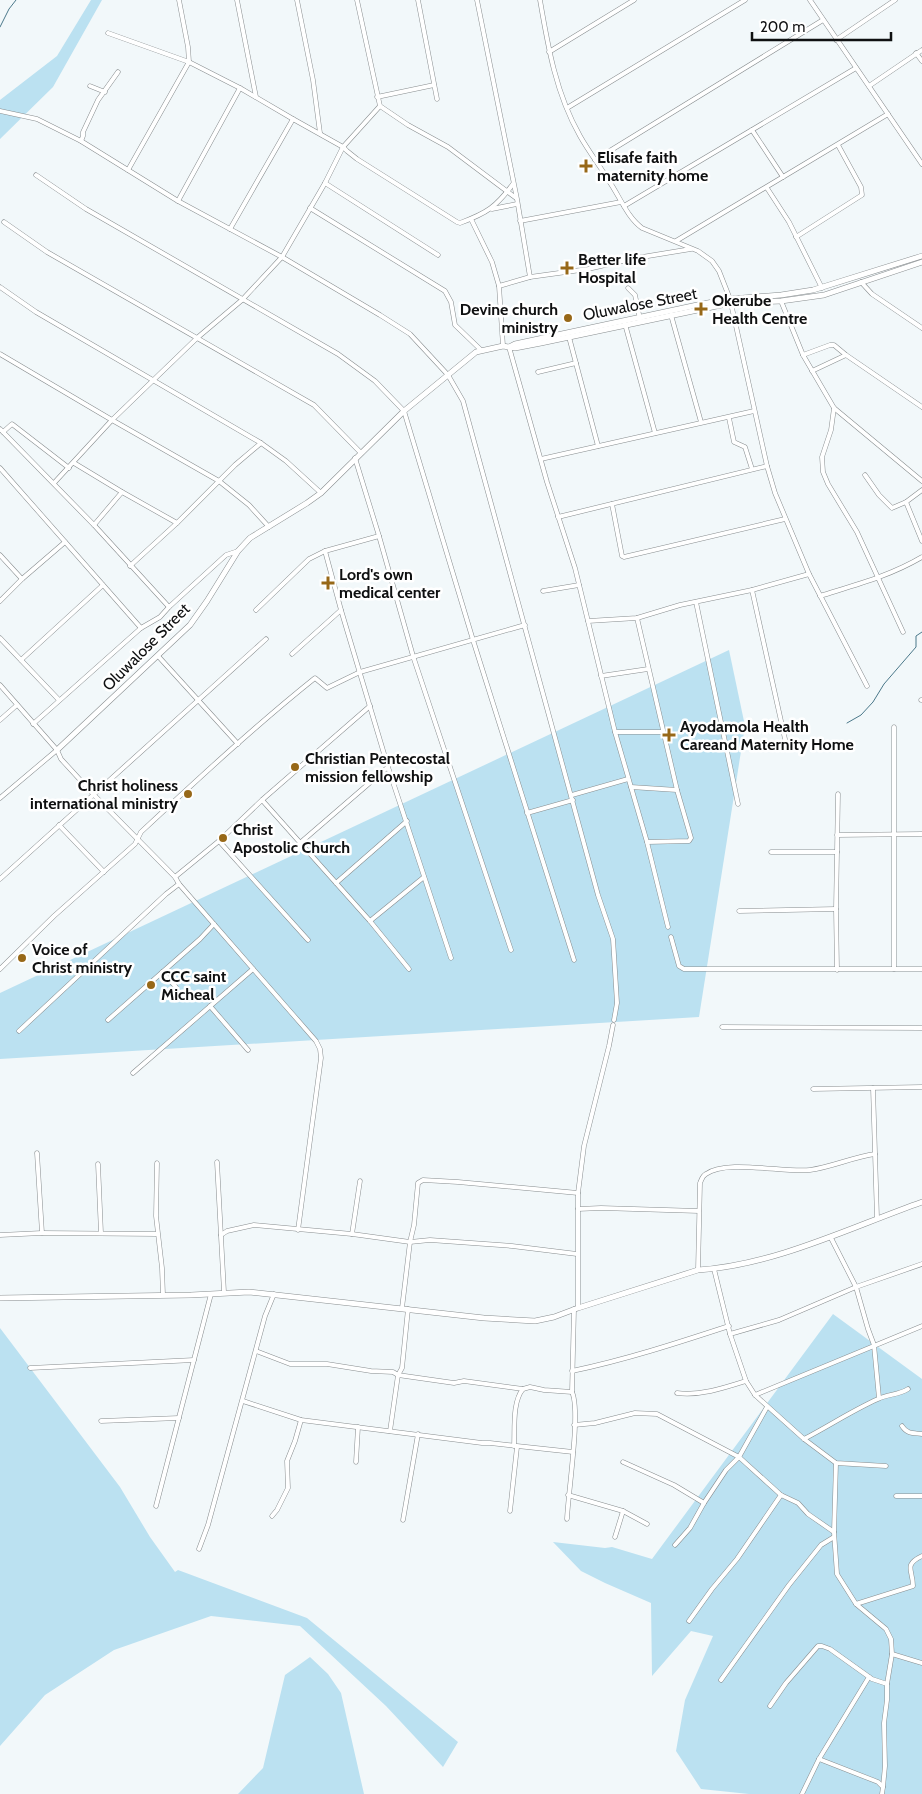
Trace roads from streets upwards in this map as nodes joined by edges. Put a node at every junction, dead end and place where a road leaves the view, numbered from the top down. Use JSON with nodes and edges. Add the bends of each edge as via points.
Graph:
{"nodes":[{"id":1,"x":179,"y":0,"type":"edge"},
{"id":2,"x":237,"y":0,"type":"edge"},
{"id":3,"x":297,"y":0,"type":"edge"},
{"id":4,"x":357,"y":0,"type":"edge"},
{"id":5,"x":418,"y":0,"type":"edge"},
{"id":6,"x":477,"y":0,"type":"edge"},
{"id":7,"x":540,"y":0,"type":"edge"},
{"id":8,"x":634,"y":0,"type":"edge"},
{"id":9,"x":744,"y":0,"type":"edge"},
{"id":10,"x":810,"y":0,"type":"edge"},
{"id":11,"x":895,"y":0,"type":"edge"},
{"id":12,"x":823,"y":20,"type":"junction"},
{"id":13,"x":108,"y":33,"type":"dead end"},
{"id":14,"x":836,"y":40,"type":"junction"},
{"id":15,"x":922,"y":50,"type":"edge"},
{"id":16,"x":549,"y":52,"type":"junction"},
{"id":17,"x":916,"y":53,"type":"junction"},
{"id":18,"x":922,"y":61,"type":"edge"},
{"id":19,"x":188,"y":62,"type":"junction"},
{"id":20,"x":856,"y":68,"type":"junction"},
{"id":21,"x":118,"y":72,"type":"dead end"},
{"id":22,"x":434,"y":85,"type":"junction"},
{"id":23,"x":90,"y":86,"type":"dead end"},
{"id":24,"x":868,"y":86,"type":"junction"},
{"id":25,"x":240,"y":88,"type":"junction"},
{"id":26,"x":105,"y":92,"type":"junction"},
{"id":27,"x":256,"y":97,"type":"junction"},
{"id":28,"x":377,"y":97,"type":"junction"},
{"id":29,"x":437,"y":99,"type":"dead end"},
{"id":30,"x":380,"y":106,"type":"junction"},
{"id":31,"x":567,"y":108,"type":"junction"},
{"id":32,"x":0,"y":111,"type":"edge"},
{"id":33,"x":888,"y":114,"type":"junction"},
{"id":34,"x":293,"y":119,"type":"junction"},
{"id":35,"x":752,"y":130,"type":"junction"},
{"id":36,"x":320,"y":133,"type":"junction"},
{"id":37,"x":80,"y":142,"type":"junction"},
{"id":38,"x":838,"y":145,"type":"junction"},
{"id":39,"x":343,"y":147,"type":"junction"},
{"id":40,"x":594,"y":160,"type":"junction"},
{"id":41,"x":922,"y":164,"type":"edge"},
{"id":42,"x":128,"y":170,"type":"junction"},
{"id":43,"x":36,"y":176,"type":"dead end"},
{"id":44,"x":784,"y":177,"type":"junction"},
{"id":45,"x":325,"y":183,"type":"junction"},
{"id":46,"x":513,"y":184,"type":"junction"},
{"id":47,"x":767,"y":188,"type":"junction"},
{"id":48,"x":507,"y":192,"type":"junction"},
{"id":49,"x":517,"y":199,"type":"junction"},
{"id":50,"x":178,"y":201,"type":"junction"},
{"id":51,"x":517,"y":204,"type":"junction"},
{"id":52,"x":622,"y":204,"type":"junction"},
{"id":53,"x":310,"y":208,"type":"junction"},
{"id":54,"x":489,"y":210,"type":"junction"},
{"id":55,"x":471,"y":219,"type":"junction"},
{"id":56,"x":4,"y":222,"type":"dead end"},
{"id":57,"x":520,"y":222,"type":"junction"},
{"id":58,"x":230,"y":229,"type":"junction"},
{"id":59,"x":796,"y":236,"type":"junction"},
{"id":60,"x":676,"y":241,"type":"junction"},
{"id":61,"x":691,"y":248,"type":"junction"},
{"id":62,"x":438,"y":255,"type":"dead end"},
{"id":63,"x":922,"y":256,"type":"edge"},
{"id":64,"x":282,"y":257,"type":"junction"},
{"id":65,"x":922,"y":262,"type":"edge"},
{"id":66,"x":530,"y":277,"type":"junction"},
{"id":67,"x":861,"y":282,"type":"junction"},
{"id":68,"x":499,"y":286,"type":"junction"},
{"id":69,"x":0,"y":287,"type":"edge"},
{"id":70,"x":628,"y":288,"type":"dead end"},
{"id":71,"x":822,"y":288,"type":"junction"},
{"id":72,"x":242,"y":300,"type":"junction"},
{"id":73,"x":730,"y":301,"type":"junction"},
{"id":74,"x":781,"y":301,"type":"junction"},
{"id":75,"x":671,"y":315,"type":"junction"},
{"id":76,"x":640,"y":319,"type":"junction"},
{"id":77,"x":625,"y":324,"type":"junction"},
{"id":78,"x":922,"y":328,"type":"edge"},
{"id":79,"x":569,"y":337,"type":"junction"},
{"id":80,"x":197,"y":338,"type":"junction"},
{"id":81,"x":506,"y":346,"type":"junction"},
{"id":82,"x":481,"y":350,"type":"junction"},
{"id":83,"x":0,"y":354,"type":"edge"},
{"id":84,"x":803,"y":355,"type":"junction"},
{"id":85,"x":846,"y":355,"type":"junction"},
{"id":86,"x":576,"y":363,"type":"junction"},
{"id":87,"x":812,"y":371,"type":"junction"},
{"id":88,"x":538,"y":372,"type":"dead end"},
{"id":89,"x":448,"y":374,"type":"junction"},
{"id":90,"x":154,"y":380,"type":"junction"},
{"id":91,"x":922,"y":407,"type":"edge"},
{"id":92,"x":834,"y":408,"type":"junction"},
{"id":93,"x":404,"y":411,"type":"junction"},
{"id":94,"x":754,"y":411,"type":"junction"},
{"id":95,"x":729,"y":418,"type":"junction"},
{"id":96,"x":112,"y":420,"type":"junction"},
{"id":97,"x":702,"y":422,"type":"junction"},
{"id":98,"x":2,"y":431,"type":"edge"},
{"id":99,"x":655,"y":433,"type":"junction"},
{"id":100,"x":261,"y":443,"type":"junction"},
{"id":101,"x":598,"y":446,"type":"junction"},
{"id":102,"x":361,"y":453,"type":"junction"},
{"id":103,"x":355,"y":458,"type":"junction"},
{"id":104,"x":541,"y":459,"type":"junction"},
{"id":105,"x":74,"y":463,"type":"junction"},
{"id":106,"x":767,"y":466,"type":"junction"},
{"id":107,"x":0,"y":468,"type":"edge"},
{"id":108,"x":69,"y":468,"type":"junction"},
{"id":109,"x":752,"y":469,"type":"junction"},
{"id":110,"x":866,"y":475,"type":"dead end"},
{"id":111,"x":220,"y":481,"type":"junction"},
{"id":112,"x":922,"y":481,"type":"edge"},
{"id":113,"x":54,"y":484,"type":"junction"},
{"id":114,"x":922,"y":490,"type":"edge"},
{"id":115,"x":122,"y":492,"type":"junction"},
{"id":116,"x":321,"y":493,"type":"junction"},
{"id":117,"x":906,"y":502,"type":"junction"},
{"id":118,"x":612,"y":504,"type":"junction"},
{"id":119,"x":558,"y":517,"type":"junction"},
{"id":120,"x":785,"y":519,"type":"junction"},
{"id":121,"x":177,"y":523,"type":"junction"},
{"id":122,"x":94,"y":525,"type":"junction"},
{"id":123,"x":269,"y":527,"type":"junction"},
{"id":124,"x":379,"y":536,"type":"junction"},
{"id":125,"x":922,"y":541,"type":"edge"},
{"id":126,"x":65,"y":542,"type":"junction"},
{"id":127,"x":238,"y":551,"type":"junction"},
{"id":128,"x":325,"y":551,"type":"junction"},
{"id":129,"x":0,"y":555,"type":"edge"},
{"id":130,"x":922,"y":557,"type":"edge"},
{"id":131,"x":130,"y":566,"type":"junction"},
{"id":132,"x":809,"y":574,"type":"junction"},
{"id":133,"x":878,"y":578,"type":"junction"},
{"id":134,"x":22,"y":579,"type":"junction"},
{"id":135,"x":102,"y":585,"type":"junction"},
{"id":136,"x":579,"y":585,"type":"junction"},
{"id":137,"x":752,"y":590,"type":"junction"},
{"id":138,"x":543,"y":591,"type":"dead end"},
{"id":139,"x":820,"y":596,"type":"junction"},
{"id":140,"x":0,"y":601,"type":"edge"},
{"id":141,"x":696,"y":602,"type":"junction"},
{"id":142,"x":169,"y":607,"type":"junction"},
{"id":143,"x":256,"y":610,"type":"dead end"},
{"id":144,"x":341,"y":610,"type":"junction"},
{"id":145,"x":637,"y":618,"type":"junction"},
{"id":146,"x":588,"y":621,"type":"junction"},
{"id":147,"x":525,"y":625,"type":"junction"},
{"id":148,"x":141,"y":628,"type":"junction"},
{"id":149,"x":903,"y":632,"type":"dead end"},
{"id":150,"x":0,"y":638,"type":"edge"},
{"id":151,"x":266,"y":640,"type":"dead end"},
{"id":152,"x":473,"y":640,"type":"junction"},
{"id":153,"x":292,"y":654,"type":"dead end"},
{"id":154,"x":158,"y":656,"type":"junction"},
{"id":155,"x":413,"y":656,"type":"junction"},
{"id":156,"x":21,"y":660,"type":"junction"},
{"id":157,"x":648,"y":669,"type":"junction"},
{"id":158,"x":360,"y":672,"type":"junction"},
{"id":159,"x":601,"y":676,"type":"junction"},
{"id":160,"x":0,"y":685,"type":"edge"},
{"id":161,"x":867,"y":686,"type":"dead end"},
{"id":162,"x":59,"y":700,"type":"junction"},
{"id":163,"x":199,"y":700,"type":"junction"},
{"id":164,"x":17,"y":705,"type":"junction"},
{"id":165,"x":370,"y":706,"type":"junction"},
{"id":166,"x":0,"y":720,"type":"edge"},
{"id":167,"x":33,"y":724,"type":"junction"},
{"id":168,"x":894,"y":727,"type":"dead end"},
{"id":169,"x":615,"y":732,"type":"junction"},
{"id":170,"x":664,"y":732,"type":"junction"},
{"id":171,"x":238,"y":744,"type":"junction"},
{"id":172,"x":787,"y":748,"type":"dead end"},
{"id":173,"x":57,"y":750,"type":"junction"},
{"id":174,"x":388,"y":767,"type":"junction"},
{"id":175,"x":628,"y":779,"type":"junction"},
{"id":176,"x":631,"y":787,"type":"junction"},
{"id":177,"x":677,"y":790,"type":"junction"},
{"id":178,"x":838,"y":794,"type":"dead end"},
{"id":179,"x":94,"y":795,"type":"junction"},
{"id":180,"x":572,"y":795,"type":"junction"},
{"id":181,"x":0,"y":798,"type":"edge"},
{"id":182,"x":262,"y":800,"type":"junction"},
{"id":183,"x":573,"y":800,"type":"junction"},
{"id":184,"x":738,"y":804,"type":"dead end"},
{"id":185,"x":527,"y":814,"type":"junction"},
{"id":186,"x":407,"y":821,"type":"junction"},
{"id":187,"x":59,"y":825,"type":"junction"},
{"id":188,"x":893,"y":834,"type":"junction"},
{"id":189,"x":922,"y":834,"type":"edge"},
{"id":190,"x":837,"y":835,"type":"junction"},
{"id":191,"x":138,"y":838,"type":"junction"},
{"id":192,"x":219,"y":841,"type":"junction"},
{"id":193,"x":647,"y":842,"type":"junction"},
{"id":194,"x":300,"y":843,"type":"junction"},
{"id":195,"x":771,"y":852,"type":"dead end"},
{"id":196,"x":837,"y":852,"type":"junction"},
{"id":197,"x":104,"y":872,"type":"junction"},
{"id":198,"x":175,"y":877,"type":"junction"},
{"id":199,"x":424,"y":877,"type":"junction"},
{"id":200,"x":0,"y":878,"type":"edge"},
{"id":201,"x":336,"y":883,"type":"junction"},
{"id":202,"x":180,"y":884,"type":"junction"},
{"id":203,"x":836,"y":909,"type":"junction"},
{"id":204,"x":739,"y":911,"type":"dead end"},
{"id":205,"x":370,"y":921,"type":"junction"},
{"id":206,"x":214,"y":924,"type":"junction"},
{"id":207,"x":668,"y":927,"type":"dead end"},
{"id":208,"x":671,"y":936,"type":"dead end"},
{"id":209,"x":308,"y":940,"type":"dead end"},
{"id":210,"x":511,"y":950,"type":"dead end"},
{"id":211,"x":450,"y":958,"type":"dead end"},
{"id":212,"x":574,"y":960,"type":"dead end"},
{"id":213,"x":0,"y":969,"type":"edge"},
{"id":214,"x":253,"y":969,"type":"junction"},
{"id":215,"x":409,"y":969,"type":"dead end"},
{"id":216,"x":894,"y":969,"type":"junction"},
{"id":217,"x":922,"y":969,"type":"edge"},
{"id":218,"x":837,"y":970,"type":"junction"},
{"id":219,"x":162,"y":972,"type":"junction"},
{"id":220,"x":176,"y":987,"type":"dead end"},
{"id":221,"x":210,"y":1006,"type":"junction"},
{"id":222,"x":108,"y":1020,"type":"dead end"},
{"id":223,"x":722,"y":1027,"type":"dead end"},
{"id":224,"x":922,"y":1028,"type":"edge"},
{"id":225,"x":19,"y":1031,"type":"dead end"},
{"id":226,"x":248,"y":1050,"type":"dead end"},
{"id":227,"x":133,"y":1073,"type":"dead end"},
{"id":228,"x":922,"y":1087,"type":"edge"},
{"id":229,"x":873,"y":1088,"type":"junction"},
{"id":230,"x":813,"y":1089,"type":"dead end"},
{"id":231,"x":37,"y":1153,"type":"dead end"},
{"id":232,"x":875,"y":1154,"type":"junction"},
{"id":233,"x":217,"y":1162,"type":"dead end"},
{"id":234,"x":157,"y":1163,"type":"dead end"},
{"id":235,"x":98,"y":1164,"type":"dead end"},
{"id":236,"x":360,"y":1182,"type":"dead end"},
{"id":237,"x":578,"y":1194,"type":"junction"},
{"id":238,"x":922,"y":1202,"type":"edge"},
{"id":239,"x":578,"y":1209,"type":"junction"},
{"id":240,"x":699,"y":1211,"type":"junction"},
{"id":241,"x":877,"y":1218,"type":"junction"},
{"id":242,"x":298,"y":1230,"type":"junction"},
{"id":243,"x":42,"y":1233,"type":"junction"},
{"id":244,"x":101,"y":1233,"type":"junction"},
{"id":245,"x":157,"y":1234,"type":"junction"},
{"id":246,"x":352,"y":1234,"type":"junction"},
{"id":247,"x":0,"y":1235,"type":"edge"},
{"id":248,"x":221,"y":1235,"type":"junction"},
{"id":249,"x":831,"y":1238,"type":"junction"},
{"id":250,"x":410,"y":1242,"type":"junction"},
{"id":251,"x":577,"y":1254,"type":"junction"},
{"id":252,"x":922,"y":1264,"type":"edge"},
{"id":253,"x":714,"y":1269,"type":"junction"},
{"id":254,"x":698,"y":1270,"type":"junction"},
{"id":255,"x":856,"y":1287,"type":"junction"},
{"id":256,"x":224,"y":1292,"type":"junction"},
{"id":257,"x":211,"y":1294,"type":"junction"},
{"id":258,"x":274,"y":1294,"type":"junction"},
{"id":259,"x":163,"y":1295,"type":"junction"},
{"id":260,"x":0,"y":1298,"type":"edge"},
{"id":261,"x":405,"y":1309,"type":"junction"},
{"id":262,"x":576,"y":1309,"type":"junction"},
{"id":263,"x":729,"y":1326,"type":"junction"},
{"id":264,"x":922,"y":1326,"type":"edge"},
{"id":265,"x":730,"y":1334,"type":"junction"},
{"id":266,"x":874,"y":1345,"type":"junction"},
{"id":267,"x":256,"y":1351,"type":"junction"},
{"id":268,"x":194,"y":1360,"type":"junction"},
{"id":269,"x":30,"y":1368,"type":"dead end"},
{"id":270,"x":572,"y":1371,"type":"junction"},
{"id":271,"x":398,"y":1375,"type":"junction"},
{"id":272,"x":746,"y":1381,"type":"junction"},
{"id":273,"x":523,"y":1388,"type":"junction"},
{"id":274,"x":908,"y":1389,"type":"dead end"},
{"id":275,"x":572,"y":1392,"type":"junction"},
{"id":276,"x":677,"y":1392,"type":"dead end"},
{"id":277,"x":755,"y":1395,"type":"junction"},
{"id":278,"x":878,"y":1398,"type":"junction"},
{"id":279,"x":242,"y":1401,"type":"junction"},
{"id":280,"x":767,"y":1407,"type":"junction"},
{"id":281,"x":179,"y":1418,"type":"junction"},
{"id":282,"x":301,"y":1420,"type":"junction"},
{"id":283,"x":100,"y":1421,"type":"dead end"},
{"id":284,"x":574,"y":1426,"type":"junction"},
{"id":285,"x":902,"y":1426,"type":"dead end"},
{"id":286,"x":358,"y":1427,"type":"junction"},
{"id":287,"x":390,"y":1431,"type":"junction"},
{"id":288,"x":418,"y":1434,"type":"junction"},
{"id":289,"x":922,"y":1434,"type":"edge"},
{"id":290,"x":804,"y":1439,"type":"junction"},
{"id":291,"x":516,"y":1446,"type":"junction"},
{"id":292,"x":573,"y":1452,"type":"junction"},
{"id":293,"x":739,"y":1457,"type":"junction"},
{"id":294,"x":356,"y":1462,"type":"dead end"},
{"id":295,"x":623,"y":1462,"type":"dead end"},
{"id":296,"x":836,"y":1463,"type":"junction"},
{"id":297,"x":886,"y":1466,"type":"dead end"},
{"id":298,"x":781,"y":1494,"type":"junction"},
{"id":299,"x":568,"y":1495,"type":"junction"},
{"id":300,"x":896,"y":1496,"type":"dead end"},
{"id":301,"x":922,"y":1496,"type":"edge"},
{"id":302,"x":704,"y":1503,"type":"junction"},
{"id":303,"x":156,"y":1506,"type":"dead end"},
{"id":304,"x":510,"y":1511,"type":"dead end"},
{"id":305,"x":623,"y":1511,"type":"junction"},
{"id":306,"x":272,"y":1516,"type":"dead end"},
{"id":307,"x":567,"y":1519,"type":"dead end"},
{"id":308,"x":403,"y":1520,"type":"dead end"},
{"id":309,"x":647,"y":1524,"type":"dead end"},
{"id":310,"x":834,"y":1535,"type":"junction"},
{"id":311,"x":616,"y":1537,"type":"dead end"},
{"id":312,"x":675,"y":1545,"type":"dead end"},
{"id":313,"x":199,"y":1549,"type":"dead end"},
{"id":314,"x":922,"y":1556,"type":"edge"},
{"id":315,"x":856,"y":1604,"type":"junction"},
{"id":316,"x":689,"y":1621,"type":"dead end"},
{"id":317,"x":892,"y":1654,"type":"junction"},
{"id":318,"x":922,"y":1663,"type":"edge"},
{"id":319,"x":869,"y":1677,"type":"junction"},
{"id":320,"x":720,"y":1680,"type":"dead end"},
{"id":321,"x":886,"y":1684,"type":"junction"},
{"id":322,"x":770,"y":1706,"type":"dead end"},
{"id":323,"x":819,"y":1759,"type":"junction"},
{"id":324,"x":883,"y":1787,"type":"junction"},
{"id":325,"x":802,"y":1794,"type":"edge"},
{"id":326,"x":882,"y":1794,"type":"edge"}],
"edges":[{"from":1,"to":19,"type":"street"},
{"from":2,"to":27,"type":"street"},
{"from":3,"to":36,"type":"street"},
{"from":4,"to":28,"type":"street"},
{"from":5,"to":22,"type":"street"},
{"from":6,"to":46,"type":"street"},
{"from":7,"to":16,"type":"street"},
{"from":8,"to":16,"type":"street"},
{"from":9,"to":31,"type":"street"},
{"from":10,"to":12,"type":"street"},
{"from":11,"to":14,"type":"street"},
{"from":12,"to":14,"type":"street"},
{"from":12,"to":40,"type":"street"},
{"from":13,"to":19,"type":"street"},
{"from":14,"to":20,"type":"street"},
{"from":15,"to":17,"type":"street"},
{"from":16,"to":31,"type":"street"},
{"from":17,"to":18,"type":"street"},
{"from":17,"to":24,"type":"street"},
{"from":19,"to":25,"type":"street"},
{"from":19,"to":42,"type":"street"},
{"from":20,"to":24,"type":"street"},
{"from":20,"to":35,"type":"street"},
{"from":21,"to":26,"type":"street"},
{"from":22,"to":28,"type":"street"},
{"from":22,"to":29,"type":"street"},
{"from":23,"to":26,"type":"street"},
{"from":24,"to":33,"type":"street"},
{"from":25,"to":27,"type":"street"},
{"from":25,"to":50,"type":"street"},
{"from":26,"to":37,"type":"street","via":[[98,100]]},
{"from":27,"to":34,"type":"street"},
{"from":28,"to":30,"type":"street"},
{"from":30,"to":39,"type":"street"},
{"from":30,"to":48,"type":"street","via":[[448,147]]},
{"from":31,"to":40,"type":"street"},
{"from":32,"to":37,"type":"street","via":[[37,119]]},
{"from":33,"to":38,"type":"street"},
{"from":33,"to":41,"type":"street"},
{"from":34,"to":36,"type":"street"},
{"from":34,"to":58,"type":"street"},
{"from":35,"to":44,"type":"street"},
{"from":35,"to":52,"type":"street"},
{"from":36,"to":39,"type":"street"},
{"from":37,"to":42,"type":"street"},
{"from":38,"to":44,"type":"street"},
{"from":38,"to":59,"type":"street","via":[[861,187],[862,195]]},
{"from":39,"to":45,"type":"street"},
{"from":39,"to":55,"type":"street","via":[[457,222]]},
{"from":40,"to":52,"type":"street"},
{"from":42,"to":50,"type":"street"},
{"from":43,"to":72,"type":"street"},
{"from":44,"to":47,"type":"street"},
{"from":45,"to":53,"type":"street"},
{"from":45,"to":62,"type":"street"},
{"from":46,"to":48,"type":"street"},
{"from":46,"to":49,"type":"street"},
{"from":47,"to":59,"type":"street"},
{"from":47,"to":60,"type":"street"},
{"from":48,"to":49,"type":"street"},
{"from":48,"to":54,"type":"street"},
{"from":49,"to":51,"type":"street"},
{"from":50,"to":58,"type":"street"},
{"from":51,"to":54,"type":"street"},
{"from":51,"to":57,"type":"street"},
{"from":52,"to":57,"type":"street"},
{"from":52,"to":60,"type":"street","via":[[642,228]]},
{"from":53,"to":64,"type":"street"},
{"from":53,"to":82,"type":"street","via":[[445,291],[451,302],[455,325]]},
{"from":54,"to":55,"type":"street"},
{"from":55,"to":68,"type":"street","via":[[492,262]]},
{"from":56,"to":80,"type":"street","via":[[47,252]]},
{"from":57,"to":66,"type":"street"},
{"from":58,"to":64,"type":"street"},
{"from":59,"to":71,"type":"street"},
{"from":60,"to":61,"type":"street"},
{"from":61,"to":66,"type":"street"},
{"from":61,"to":73,"type":"street","via":[[716,265]]},
{"from":63,"to":71,"type":"street","name":"Oluwalose Street"},
{"from":64,"to":72,"type":"street"},
{"from":64,"to":89,"type":"street","via":[[410,334]]},
{"from":65,"to":67,"type":"street","name":"Oluwalose Street"},
{"from":66,"to":68,"type":"street"},
{"from":67,"to":74,"type":"street","name":"Oluwalose Street","via":[[824,295]]},
{"from":67,"to":78,"type":"street","via":[[872,294]]},
{"from":68,"to":81,"type":"street"},
{"from":69,"to":90,"type":"street","via":[[36,312]]},
{"from":70,"to":76,"type":"street","via":[[635,296]]},
{"from":71,"to":73,"type":"street","name":"Oluwalose Street"},
{"from":72,"to":80,"type":"street"},
{"from":72,"to":93,"type":"street","via":[[338,354],[375,381]]},
{"from":73,"to":74,"type":"street","name":"Oluwalose Street"},
{"from":73,"to":75,"type":"street","name":"Oluwalose Street"},
{"from":73,"to":76,"type":"street","name":"Oluwalose Street"},
{"from":73,"to":94,"type":"street"},
{"from":74,"to":84,"type":"street"},
{"from":75,"to":76,"type":"street","name":"Oluwalose Street"},
{"from":75,"to":97,"type":"street"},
{"from":76,"to":77,"type":"street","name":"Oluwalose Street"},
{"from":76,"to":81,"type":"street","name":"Oluwalose Street"},
{"from":77,"to":79,"type":"street","name":"Oluwalose Street"},
{"from":77,"to":99,"type":"street"},
{"from":79,"to":81,"type":"street","name":"Oluwalose Street","via":[[515,348]]},
{"from":79,"to":86,"type":"street"},
{"from":80,"to":90,"type":"street"},
{"from":80,"to":102,"type":"street","via":[[314,406]]},
{"from":81,"to":82,"type":"street","name":"Oluwalose Street"},
{"from":81,"to":104,"type":"street"},
{"from":82,"to":89,"type":"street","name":"Oluwalose Street"},
{"from":83,"to":96,"type":"street"},
{"from":84,"to":85,"type":"street","via":[[832,344]]},
{"from":84,"to":87,"type":"street"},
{"from":85,"to":87,"type":"street"},
{"from":85,"to":91,"type":"street"},
{"from":86,"to":88,"type":"street"},
{"from":86,"to":101,"type":"street"},
{"from":87,"to":92,"type":"street"},
{"from":89,"to":93,"type":"street","name":"Oluwalose Street"},
{"from":89,"to":147,"type":"street","via":[[463,402]]},
{"from":90,"to":96,"type":"street"},
{"from":90,"to":100,"type":"street"},
{"from":92,"to":112,"type":"street"},
{"from":92,"to":133,"type":"street","via":[[822,457],[823,472],[857,532]]},
{"from":93,"to":102,"type":"street","name":"Oluwalose Street"},
{"from":93,"to":152,"type":"street"},
{"from":94,"to":95,"type":"street"},
{"from":94,"to":106,"type":"street"},
{"from":95,"to":97,"type":"street"},
{"from":95,"to":109,"type":"street","via":[[734,442],[745,447]]},
{"from":96,"to":105,"type":"street"},
{"from":96,"to":111,"type":"street"},
{"from":97,"to":99,"type":"street"},
{"from":98,"to":108,"type":"street","via":[[12,424]]},
{"from":98,"to":113,"type":"street"},
{"from":99,"to":101,"type":"street"},
{"from":100,"to":111,"type":"street"},
{"from":100,"to":116,"type":"street"},
{"from":101,"to":104,"type":"street"},
{"from":102,"to":103,"type":"street","name":"Oluwalose Street"},
{"from":103,"to":116,"type":"street","name":"Oluwalose Street"},
{"from":103,"to":124,"type":"street"},
{"from":104,"to":119,"type":"street"},
{"from":105,"to":108,"type":"street"},
{"from":105,"to":115,"type":"street"},
{"from":106,"to":109,"type":"street"},
{"from":106,"to":120,"type":"street"},
{"from":107,"to":126,"type":"street"},
{"from":108,"to":113,"type":"street"},
{"from":109,"to":118,"type":"street"},
{"from":110,"to":117,"type":"street","via":[[890,507]]},
{"from":111,"to":121,"type":"street"},
{"from":111,"to":123,"type":"street"},
{"from":113,"to":122,"type":"street"},
{"from":114,"to":117,"type":"street"},
{"from":115,"to":121,"type":"street"},
{"from":115,"to":122,"type":"street"},
{"from":116,"to":123,"type":"street","name":"Oluwalose Street"},
{"from":117,"to":125,"type":"street"},
{"from":118,"to":119,"type":"street"},
{"from":118,"to":120,"type":"street","via":[[624,557]]},
{"from":119,"to":136,"type":"street"},
{"from":120,"to":132,"type":"street"},
{"from":121,"to":131,"type":"street"},
{"from":122,"to":131,"type":"street"},
{"from":123,"to":127,"type":"street","name":"Oluwalose Street","via":[[250,538]]},
{"from":124,"to":128,"type":"street"},
{"from":124,"to":155,"type":"street"},
{"from":126,"to":134,"type":"street"},
{"from":126,"to":135,"type":"street"},
{"from":127,"to":142,"type":"street","via":[[226,555]]},
{"from":127,"to":154,"type":"street","name":"Oluwalose Street","via":[[190,625]]},
{"from":128,"to":143,"type":"street","via":[[309,559]]},
{"from":128,"to":144,"type":"street"},
{"from":129,"to":134,"type":"street"},
{"from":130,"to":133,"type":"street"},
{"from":131,"to":142,"type":"street"},
{"from":132,"to":137,"type":"street"},
{"from":132,"to":139,"type":"street"},
{"from":133,"to":139,"type":"street"},
{"from":133,"to":149,"type":"street"},
{"from":134,"to":140,"type":"street"},
{"from":135,"to":148,"type":"street"},
{"from":135,"to":156,"type":"street"},
{"from":136,"to":138,"type":"street"},
{"from":136,"to":146,"type":"street"},
{"from":137,"to":141,"type":"street"},
{"from":137,"to":172,"type":"street"},
{"from":139,"to":161,"type":"street"},
{"from":141,"to":145,"type":"street"},
{"from":141,"to":184,"type":"street"},
{"from":142,"to":148,"type":"street","via":[[160,617]]},
{"from":144,"to":153,"type":"street"},
{"from":144,"to":158,"type":"street"},
{"from":145,"to":146,"type":"street"},
{"from":145,"to":157,"type":"street"},
{"from":146,"to":159,"type":"street"},
{"from":147,"to":152,"type":"street"},
{"from":147,"to":180,"type":"street"},
{"from":148,"to":162,"type":"street"},
{"from":150,"to":156,"type":"street"},
{"from":151,"to":163,"type":"street"},
{"from":152,"to":155,"type":"street"},
{"from":152,"to":185,"type":"street"},
{"from":154,"to":163,"type":"street"},
{"from":154,"to":173,"type":"street","name":"Oluwalose Street"},
{"from":155,"to":158,"type":"street"},
{"from":155,"to":210,"type":"street"},
{"from":156,"to":162,"type":"street"},
{"from":157,"to":159,"type":"street"},
{"from":157,"to":170,"type":"street"},
{"from":158,"to":165,"type":"street"},
{"from":158,"to":171,"type":"street","via":[[327,688],[315,678]]},
{"from":159,"to":169,"type":"street"},
{"from":160,"to":164,"type":"street"},
{"from":162,"to":167,"type":"street"},
{"from":163,"to":171,"type":"street"},
{"from":163,"to":179,"type":"street"},
{"from":164,"to":166,"type":"street"},
{"from":164,"to":167,"type":"street"},
{"from":165,"to":174,"type":"street"},
{"from":165,"to":182,"type":"street"},
{"from":167,"to":173,"type":"street"},
{"from":168,"to":188,"type":"street"},
{"from":169,"to":170,"type":"street"},
{"from":169,"to":175,"type":"street"},
{"from":170,"to":177,"type":"street"},
{"from":171,"to":191,"type":"street"},
{"from":173,"to":179,"type":"street","via":[[61,759]]},
{"from":173,"to":181,"type":"street","name":"Oluwalose Street"},
{"from":174,"to":186,"type":"street"},
{"from":174,"to":194,"type":"street"},
{"from":175,"to":176,"type":"street"},
{"from":175,"to":180,"type":"street"},
{"from":176,"to":177,"type":"street"},
{"from":176,"to":193,"type":"street"},
{"from":177,"to":193,"type":"street","via":[[690,840]]},
{"from":178,"to":190,"type":"street"},
{"from":179,"to":187,"type":"street"},
{"from":179,"to":191,"type":"street"},
{"from":180,"to":183,"type":"street"},
{"from":182,"to":192,"type":"street"},
{"from":182,"to":194,"type":"street"},
{"from":183,"to":185,"type":"street"},
{"from":183,"to":237,"type":"street","via":[[613,940],[617,1003],[584,1146]]},
{"from":185,"to":212,"type":"street"},
{"from":186,"to":199,"type":"street"},
{"from":186,"to":201,"type":"street"},
{"from":187,"to":197,"type":"street"},
{"from":187,"to":200,"type":"street"},
{"from":188,"to":189,"type":"street"},
{"from":188,"to":190,"type":"street"},
{"from":188,"to":216,"type":"street"},
{"from":190,"to":196,"type":"street"},
{"from":191,"to":197,"type":"street"},
{"from":191,"to":198,"type":"street"},
{"from":192,"to":198,"type":"street"},
{"from":192,"to":209,"type":"street"},
{"from":193,"to":207,"type":"street"},
{"from":194,"to":201,"type":"street"},
{"from":195,"to":196,"type":"street"},
{"from":196,"to":203,"type":"street"},
{"from":197,"to":213,"type":"street"},
{"from":198,"to":202,"type":"street"},
{"from":199,"to":205,"type":"street"},
{"from":199,"to":211,"type":"street"},
{"from":201,"to":205,"type":"street"},
{"from":202,"to":206,"type":"street"},
{"from":202,"to":225,"type":"street"},
{"from":203,"to":204,"type":"street"},
{"from":203,"to":218,"type":"street"},
{"from":205,"to":215,"type":"street"},
{"from":206,"to":214,"type":"street"},
{"from":206,"to":219,"type":"street"},
{"from":208,"to":218,"type":"street","via":[[679,966],[684,969]]},
{"from":214,"to":221,"type":"street"},
{"from":214,"to":242,"type":"street","via":[[320,1049]]},
{"from":216,"to":217,"type":"street"},
{"from":216,"to":218,"type":"street"},
{"from":219,"to":220,"type":"street"},
{"from":219,"to":222,"type":"street"},
{"from":221,"to":226,"type":"street"},
{"from":221,"to":227,"type":"street"},
{"from":223,"to":224,"type":"street"},
{"from":228,"to":229,"type":"street"},
{"from":229,"to":230,"type":"street"},
{"from":229,"to":232,"type":"street"},
{"from":231,"to":243,"type":"street"},
{"from":232,"to":240,"type":"street","via":[[809,1170],[713,1170],[702,1177]]},
{"from":232,"to":241,"type":"street"},
{"from":233,"to":248,"type":"street"},
{"from":234,"to":245,"type":"street"},
{"from":235,"to":244,"type":"street"},
{"from":236,"to":246,"type":"street"},
{"from":237,"to":239,"type":"street"},
{"from":237,"to":250,"type":"street","via":[[422,1180],[418,1183]]},
{"from":238,"to":241,"type":"street"},
{"from":239,"to":240,"type":"street"},
{"from":239,"to":251,"type":"street"},
{"from":240,"to":254,"type":"street"},
{"from":241,"to":249,"type":"street"},
{"from":242,"to":246,"type":"street"},
{"from":242,"to":248,"type":"street","via":[[254,1225]]},
{"from":243,"to":244,"type":"street"},
{"from":243,"to":247,"type":"street"},
{"from":244,"to":245,"type":"street"},
{"from":245,"to":259,"type":"street"},
{"from":246,"to":250,"type":"street"},
{"from":248,"to":256,"type":"street"},
{"from":249,"to":253,"type":"street"},
{"from":249,"to":255,"type":"street"},
{"from":250,"to":251,"type":"street","via":[[430,1240]]},
{"from":250,"to":261,"type":"street"},
{"from":251,"to":262,"type":"street"},
{"from":252,"to":255,"type":"street"},
{"from":253,"to":254,"type":"street"},
{"from":253,"to":263,"type":"street"},
{"from":254,"to":262,"type":"street"},
{"from":255,"to":265,"type":"street","via":[[779,1320]]},
{"from":255,"to":266,"type":"street"},
{"from":256,"to":257,"type":"street"},
{"from":256,"to":258,"type":"street"},
{"from":257,"to":259,"type":"street"},
{"from":257,"to":268,"type":"street"},
{"from":258,"to":261,"type":"street"},
{"from":258,"to":267,"type":"street"},
{"from":259,"to":260,"type":"street"},
{"from":261,"to":262,"type":"street","via":[[535,1321]]},
{"from":261,"to":271,"type":"street","via":[[402,1368]]},
{"from":262,"to":270,"type":"street"},
{"from":263,"to":265,"type":"street"},
{"from":263,"to":270,"type":"street","via":[[663,1348]]},
{"from":264,"to":266,"type":"street"},
{"from":265,"to":272,"type":"street"},
{"from":266,"to":277,"type":"street"},
{"from":266,"to":278,"type":"street"},
{"from":267,"to":271,"type":"street","via":[[290,1364],[327,1364]]},
{"from":267,"to":279,"type":"street"},
{"from":268,"to":269,"type":"street"},
{"from":268,"to":281,"type":"street"},
{"from":270,"to":275,"type":"street"},
{"from":271,"to":273,"type":"street"},
{"from":271,"to":287,"type":"street"},
{"from":272,"to":276,"type":"street","via":[[702,1393]]},
{"from":272,"to":277,"type":"street"},
{"from":273,"to":275,"type":"street"},
{"from":273,"to":291,"type":"street","via":[[516,1411]]},
{"from":274,"to":278,"type":"street"},
{"from":275,"to":284,"type":"street"},
{"from":277,"to":280,"type":"street"},
{"from":278,"to":290,"type":"street"},
{"from":279,"to":282,"type":"street"},
{"from":279,"to":313,"type":"street"},
{"from":280,"to":290,"type":"street"},
{"from":280,"to":293,"type":"street"},
{"from":281,"to":283,"type":"street"},
{"from":281,"to":303,"type":"street"},
{"from":282,"to":286,"type":"street"},
{"from":282,"to":306,"type":"street","via":[[287,1460],[288,1488]]},
{"from":284,"to":292,"type":"street"},
{"from":284,"to":293,"type":"street","via":[[635,1413],[657,1414]]},
{"from":285,"to":289,"type":"street","via":[[909,1433]]},
{"from":286,"to":287,"type":"street"},
{"from":286,"to":294,"type":"street"},
{"from":287,"to":288,"type":"street"},
{"from":288,"to":291,"type":"street"},
{"from":288,"to":308,"type":"street"},
{"from":290,"to":296,"type":"street"},
{"from":291,"to":292,"type":"street"},
{"from":291,"to":304,"type":"street"},
{"from":292,"to":299,"type":"street"},
{"from":293,"to":298,"type":"street"},
{"from":293,"to":302,"type":"street"},
{"from":295,"to":302,"type":"street","via":[[674,1485]]},
{"from":296,"to":297,"type":"street"},
{"from":296,"to":310,"type":"street"},
{"from":298,"to":310,"type":"street","via":[[798,1503]]},
{"from":298,"to":316,"type":"street"},
{"from":299,"to":305,"type":"street"},
{"from":299,"to":307,"type":"street"},
{"from":300,"to":301,"type":"street"},
{"from":302,"to":312,"type":"street","via":[[690,1528]]},
{"from":305,"to":309,"type":"street"},
{"from":305,"to":311,"type":"street"},
{"from":310,"to":315,"type":"street","via":[[837,1574]]},
{"from":310,"to":320,"type":"street","via":[[821,1545]]},
{"from":314,"to":315,"type":"street","via":[[910,1566],[913,1586]]},
{"from":315,"to":317,"type":"street","via":[[889,1633]]},
{"from":317,"to":318,"type":"street"},
{"from":317,"to":321,"type":"street"},
{"from":319,"to":321,"type":"street"},
{"from":319,"to":322,"type":"street","via":[[830,1649],[818,1646]]},
{"from":319,"to":323,"type":"street"},
{"from":321,"to":324,"type":"street"},
{"from":323,"to":324,"type":"street","via":[[878,1782]]},
{"from":323,"to":325,"type":"street"},
{"from":324,"to":326,"type":"street"}]}
